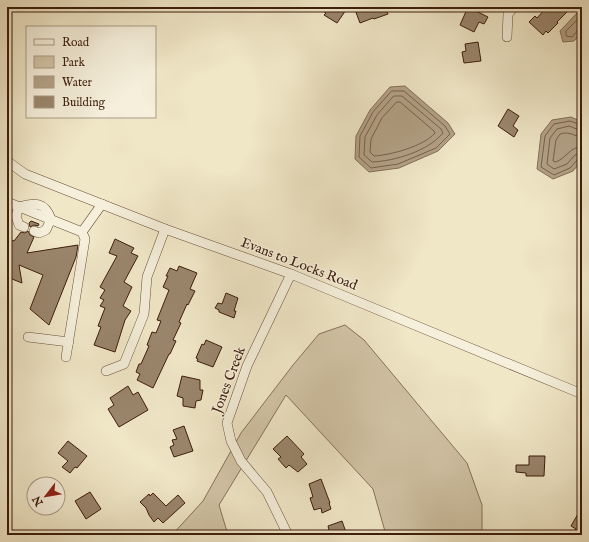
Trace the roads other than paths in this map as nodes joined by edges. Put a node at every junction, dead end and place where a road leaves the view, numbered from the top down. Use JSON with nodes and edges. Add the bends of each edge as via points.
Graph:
{"nodes":[{"id":1,"x":514,"y":7,"type":"edge"},
{"id":2,"x":507,"y":37,"type":"dead end"},
{"id":3,"x":7,"y":161,"type":"edge"},
{"id":4,"x":7,"y":202,"type":"edge"},
{"id":5,"x":102,"y":204,"type":"junction"},
{"id":6,"x":19,"y":207,"type":"junction"},
{"id":7,"x":51,"y":219,"type":"junction"},
{"id":8,"x":24,"y":227,"type":"dead end"},
{"id":9,"x":165,"y":229,"type":"junction"},
{"id":10,"x":34,"y":231,"type":"dead end"},
{"id":11,"x":82,"y":232,"type":"junction"},
{"id":12,"x":290,"y":274,"type":"junction"},
{"id":13,"x":28,"y":337,"type":"dead end"},
{"id":14,"x":69,"y":342,"type":"junction"},
{"id":15,"x":66,"y":357,"type":"dead end"},
{"id":16,"x":106,"y":371,"type":"dead end"},
{"id":17,"x":582,"y":394,"type":"edge"},
{"id":18,"x":288,"y":535,"type":"edge"}],
"edges":[{"from":1,"to":2,"type":"street","via":[[508,14]]},
{"from":3,"to":5,"type":"street","name":"Evans to Locks Road","via":[[26,174]]},
{"from":4,"to":6,"type":"street"},
{"from":5,"to":9,"type":"street","name":"Evans to Locks Road"},
{"from":5,"to":11,"type":"street"},
{"from":6,"to":7,"type":"street"},
{"from":6,"to":8,"type":"street","via":[[16,216],[19,225]]},
{"from":7,"to":10,"type":"street","via":[[46,230],[39,233]]},
{"from":7,"to":11,"type":"street"},
{"from":9,"to":12,"type":"street","name":"Evans to Locks Road"},
{"from":9,"to":16,"type":"street","via":[[147,277],[144,314],[124,364]]},
{"from":11,"to":14,"type":"street","via":[[85,239]]},
{"from":12,"to":17,"type":"street","name":"Evans to Locks Road"},
{"from":12,"to":18,"type":"street","name":"Jones Creek","via":[[247,366],[227,423],[231,441],[241,461],[267,492]]},
{"from":13,"to":14,"type":"street"},
{"from":14,"to":15,"type":"street"}]}
